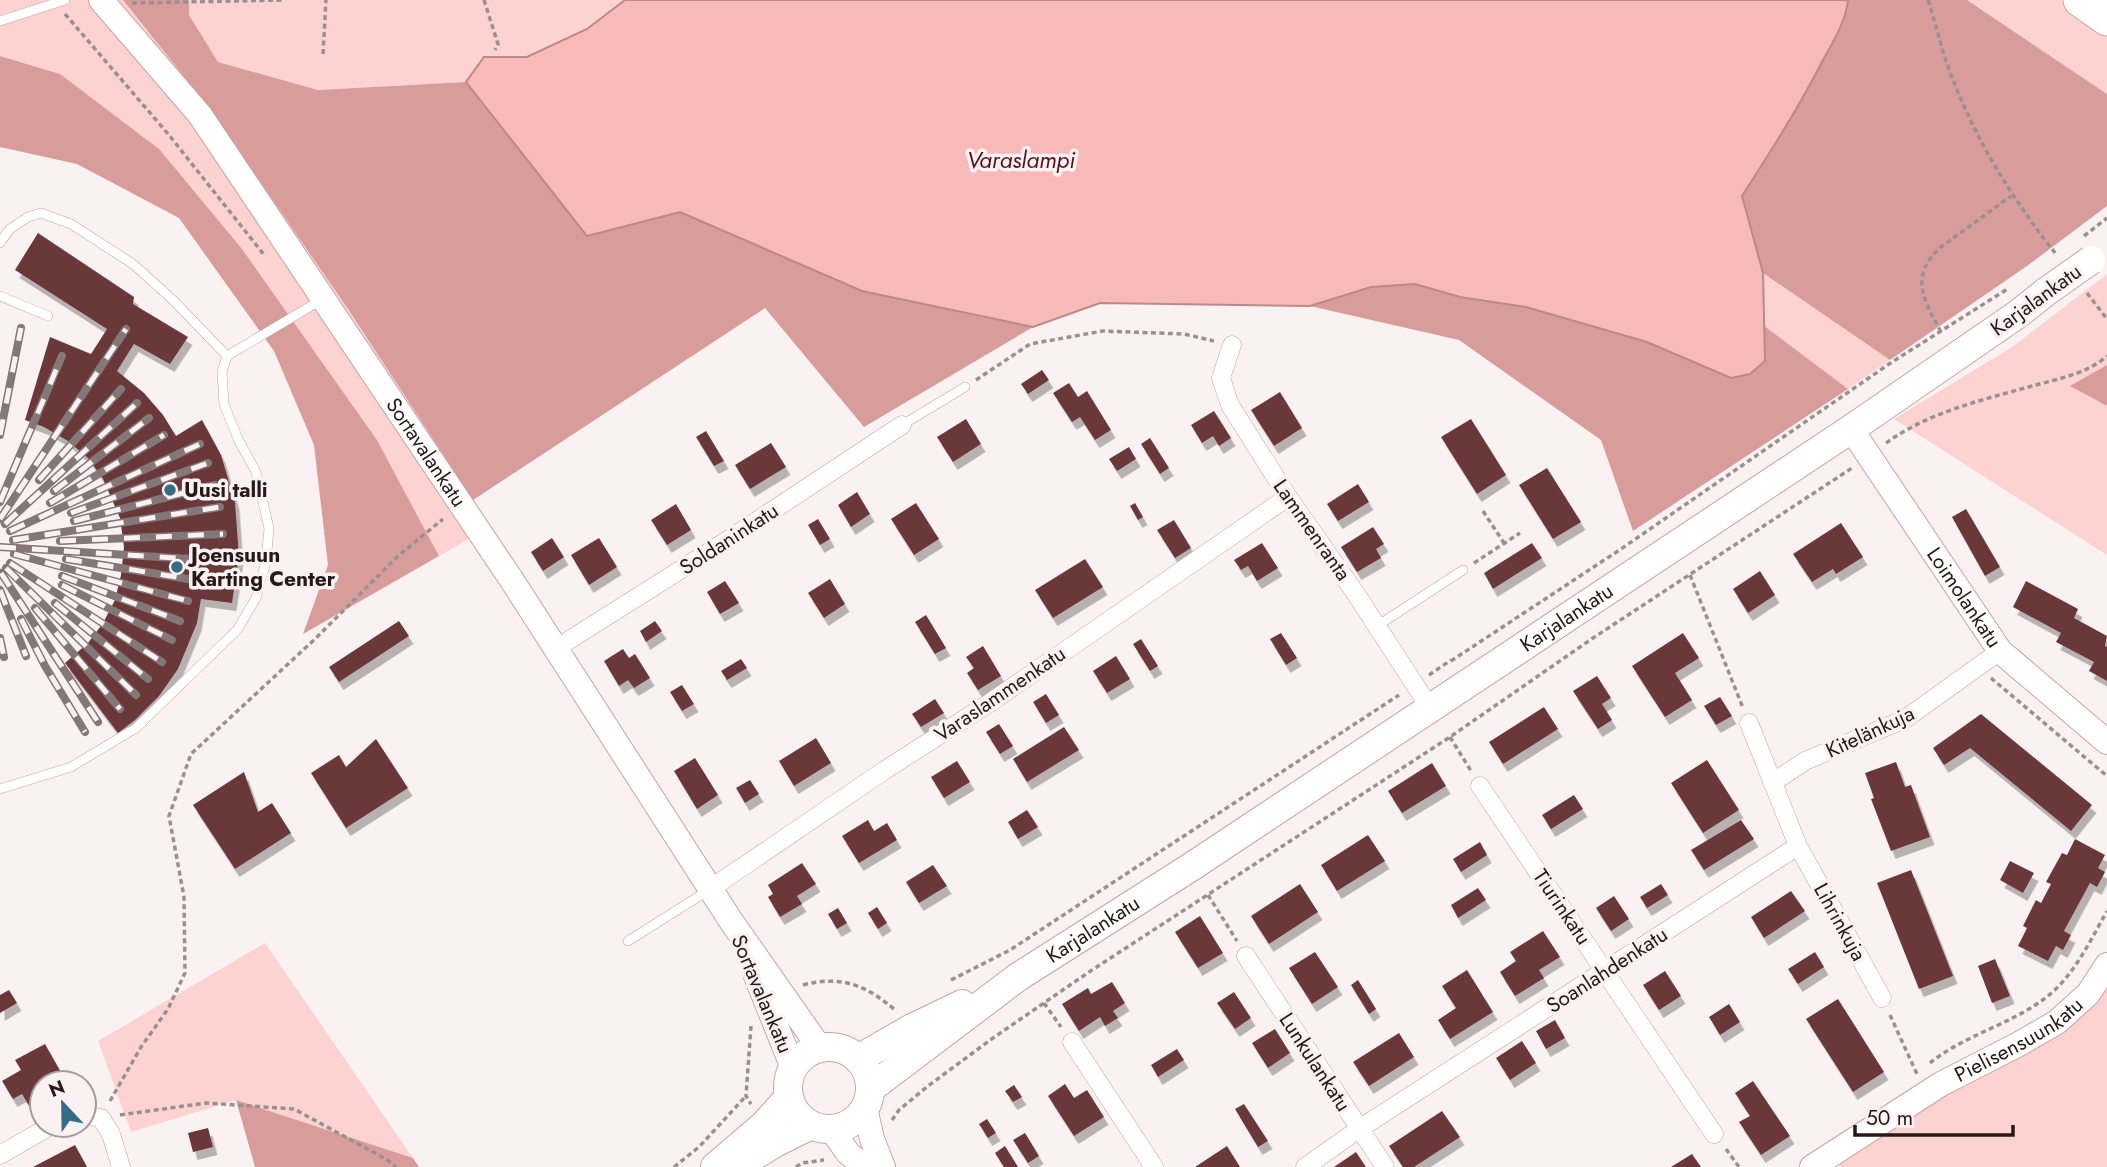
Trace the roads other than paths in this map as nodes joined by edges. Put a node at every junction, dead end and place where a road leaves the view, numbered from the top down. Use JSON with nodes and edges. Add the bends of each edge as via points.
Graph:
{"nodes":[{"id":1,"x":101,"y":0,"type":"edge"},
{"id":2,"x":2080,"y":0,"type":"edge"},
{"id":3,"x":60,"y":2,"type":"edge"},
{"id":4,"x":2107,"y":19,"type":"edge"},
{"id":5,"x":0,"y":21,"type":"edge"},
{"id":6,"x":0,"y":243,"type":"edge"},
{"id":7,"x":2091,"y":250,"type":"edge"},
{"id":8,"x":0,"y":296,"type":"edge"},
{"id":9,"x":324,"y":298,"type":"junction"},
{"id":10,"x":48,"y":317,"type":"dead end"},
{"id":11,"x":1232,"y":345,"type":"road end"},
{"id":12,"x":227,"y":356,"type":"junction"},
{"id":13,"x":965,"y":387,"type":"road end"},
{"id":14,"x":902,"y":425,"type":"joint"},
{"id":15,"x":1851,"y":429,"type":"junction"},
{"id":16,"x":1288,"y":497,"type":"junction"},
{"id":17,"x":1463,"y":570,"type":"road end"},
{"id":18,"x":1377,"y":626,"type":"junction"},
{"id":19,"x":555,"y":649,"type":"junction"},
{"id":20,"x":2000,"y":651,"type":"junction"},
{"id":21,"x":1430,"y":708,"type":"junction"},
{"id":22,"x":1749,"y":723,"type":"road end"},
{"id":23,"x":2107,"y":741,"type":"edge"},
{"id":24,"x":1772,"y":783,"type":"junction"},
{"id":25,"x":1480,"y":786,"type":"road end"},
{"id":26,"x":0,"y":789,"type":"edge"},
{"id":27,"x":1798,"y":846,"type":"junction"},
{"id":28,"x":710,"y":889,"type":"junction"},
{"id":29,"x":628,"y":941,"type":"dead end"},
{"id":30,"x":1246,"y":956,"type":"road end"},
{"id":31,"x":2107,"y":965,"type":"edge"},
{"id":32,"x":1605,"y":971,"type":"junction"},
{"id":33,"x":1018,"y":977,"type":"junction"},
{"id":34,"x":774,"y":996,"type":"junction"},
{"id":35,"x":1882,"y":998,"type":"road end"},
{"id":36,"x":1072,"y":1042,"type":"road end"},
{"id":37,"x":820,"y":1048,"type":"junction"},
{"id":38,"x":858,"y":1059,"type":"junction"},
{"id":39,"x":793,"y":1068,"type":"junction"},
{"id":40,"x":789,"y":1097,"type":"junction"},
{"id":41,"x":868,"y":1098,"type":"junction"},
{"id":42,"x":98,"y":1122,"type":"edge"},
{"id":43,"x":821,"y":1127,"type":"junction"},
{"id":44,"x":1359,"y":1129,"type":"junction"},
{"id":45,"x":1714,"y":1134,"type":"dead end"},
{"id":46,"x":28,"y":1139,"type":"edge"},
{"id":47,"x":0,"y":1155,"type":"edge"},
{"id":48,"x":857,"y":1160,"type":"edge"},
{"id":49,"x":121,"y":1167,"type":"edge"},
{"id":50,"x":715,"y":1167,"type":"edge"},
{"id":51,"x":736,"y":1167,"type":"edge"},
{"id":52,"x":883,"y":1167,"type":"edge"},
{"id":53,"x":1154,"y":1167,"type":"edge"},
{"id":54,"x":1305,"y":1167,"type":"edge"},
{"id":55,"x":1385,"y":1167,"type":"edge"},
{"id":56,"x":1812,"y":1167,"type":"edge"}],
"edges":[{"from":1,"to":9,"type":"street","name":"Sortavalankatu","via":[[200,114]]},
{"from":2,"to":4,"type":"highway"},
{"from":3,"to":5,"type":"lane"},
{"from":6,"to":12,"type":"lane","via":[[10,229],[41,213],[71,224],[132,264]]},
{"from":7,"to":15,"type":"main road","name":"Karjalankatu","bridge":true,"via":[[2018,314]]},
{"from":8,"to":10,"type":"lane"},
{"from":9,"to":12,"type":"lane"},
{"from":9,"to":19,"type":"street","name":"Sortavalankatu"},
{"from":11,"to":16,"type":"street","name":"Lammenranta","via":[[1221,378],[1224,391]]},
{"from":12,"to":26,"type":"lane","via":[[222,372],[224,404],[256,472],[269,528],[256,598],[237,630],[136,728],[71,766]]},
{"from":13,"to":14,"type":"lane"},
{"from":14,"to":19,"type":"street","name":"Soldaninkatu"},
{"from":15,"to":20,"type":"street","name":"Loimolankatu"},
{"from":15,"to":21,"type":"main road","name":"Karjalankatu"},
{"from":16,"to":18,"type":"street","name":"Lammenranta"},
{"from":16,"to":28,"type":"street","name":"Varaslammenkatu"},
{"from":17,"to":18,"type":"lane"},
{"from":18,"to":21,"type":"street","name":"Lammenranta"},
{"from":19,"to":28,"type":"street","name":"Sortavalankatu"},
{"from":20,"to":23,"type":"street","name":"Loimolankatu"},
{"from":20,"to":24,"type":"street","name":"Kitelänkuja","via":[[1905,719],[1805,761]]},
{"from":21,"to":33,"type":"main road","name":"Karjalankatu"},
{"from":22,"to":24,"type":"street"},
{"from":24,"to":27,"type":"street"},
{"from":25,"to":32,"type":"street","name":"Tiurinkatu"},
{"from":27,"to":32,"type":"street","name":"Soanlahdenkatu"},
{"from":27,"to":35,"type":"street","name":"Lihrinkuja"},
{"from":28,"to":29,"type":"lane"},
{"from":28,"to":34,"type":"street","name":"Sortavalankatu"},
{"from":30,"to":44,"type":"street","name":"Lunkulankatu"},
{"from":31,"to":56,"type":"street","name":"Pielisensuunkatu","via":[[2088,994],[2057,1022],[1941,1084]]},
{"from":32,"to":44,"type":"street","name":"Soanlahdenkatu"},
{"from":32,"to":45,"type":"street","name":"Tiurinkatu"},
{"from":33,"to":38,"type":"main road","name":"Karjalankatu"},
{"from":33,"to":41,"type":"main road","name":"Karjalankatu"},
{"from":34,"to":37,"type":"street","name":"Sortavalankatu"},
{"from":34,"to":39,"type":"street","name":"Sortavalankatu"},
{"from":36,"to":53,"type":"street"},
{"from":37,"to":38,"type":"main road","via":[[834,1047]]},
{"from":37,"to":39,"type":"main road"},
{"from":38,"to":41,"type":"main road","via":[[869,1077]]},
{"from":39,"to":40,"type":"main road"},
{"from":40,"to":43,"type":"main road","via":[[793,1109]]},
{"from":40,"to":50,"type":"main road"},
{"from":41,"to":43,"type":"main road","via":[[850,1123]]},
{"from":41,"to":52,"type":"street","via":[[872,1139]]},
{"from":42,"to":49,"type":"street","via":[[111,1134]]},
{"from":43,"to":48,"type":"street"},
{"from":43,"to":51,"type":"main road","via":[[775,1143]]},
{"from":44,"to":54,"type":"street","name":"Soanlahdenkatu"},
{"from":44,"to":55,"type":"street","name":"Lunkulankatu"},
{"from":46,"to":47,"type":"street"}]}
